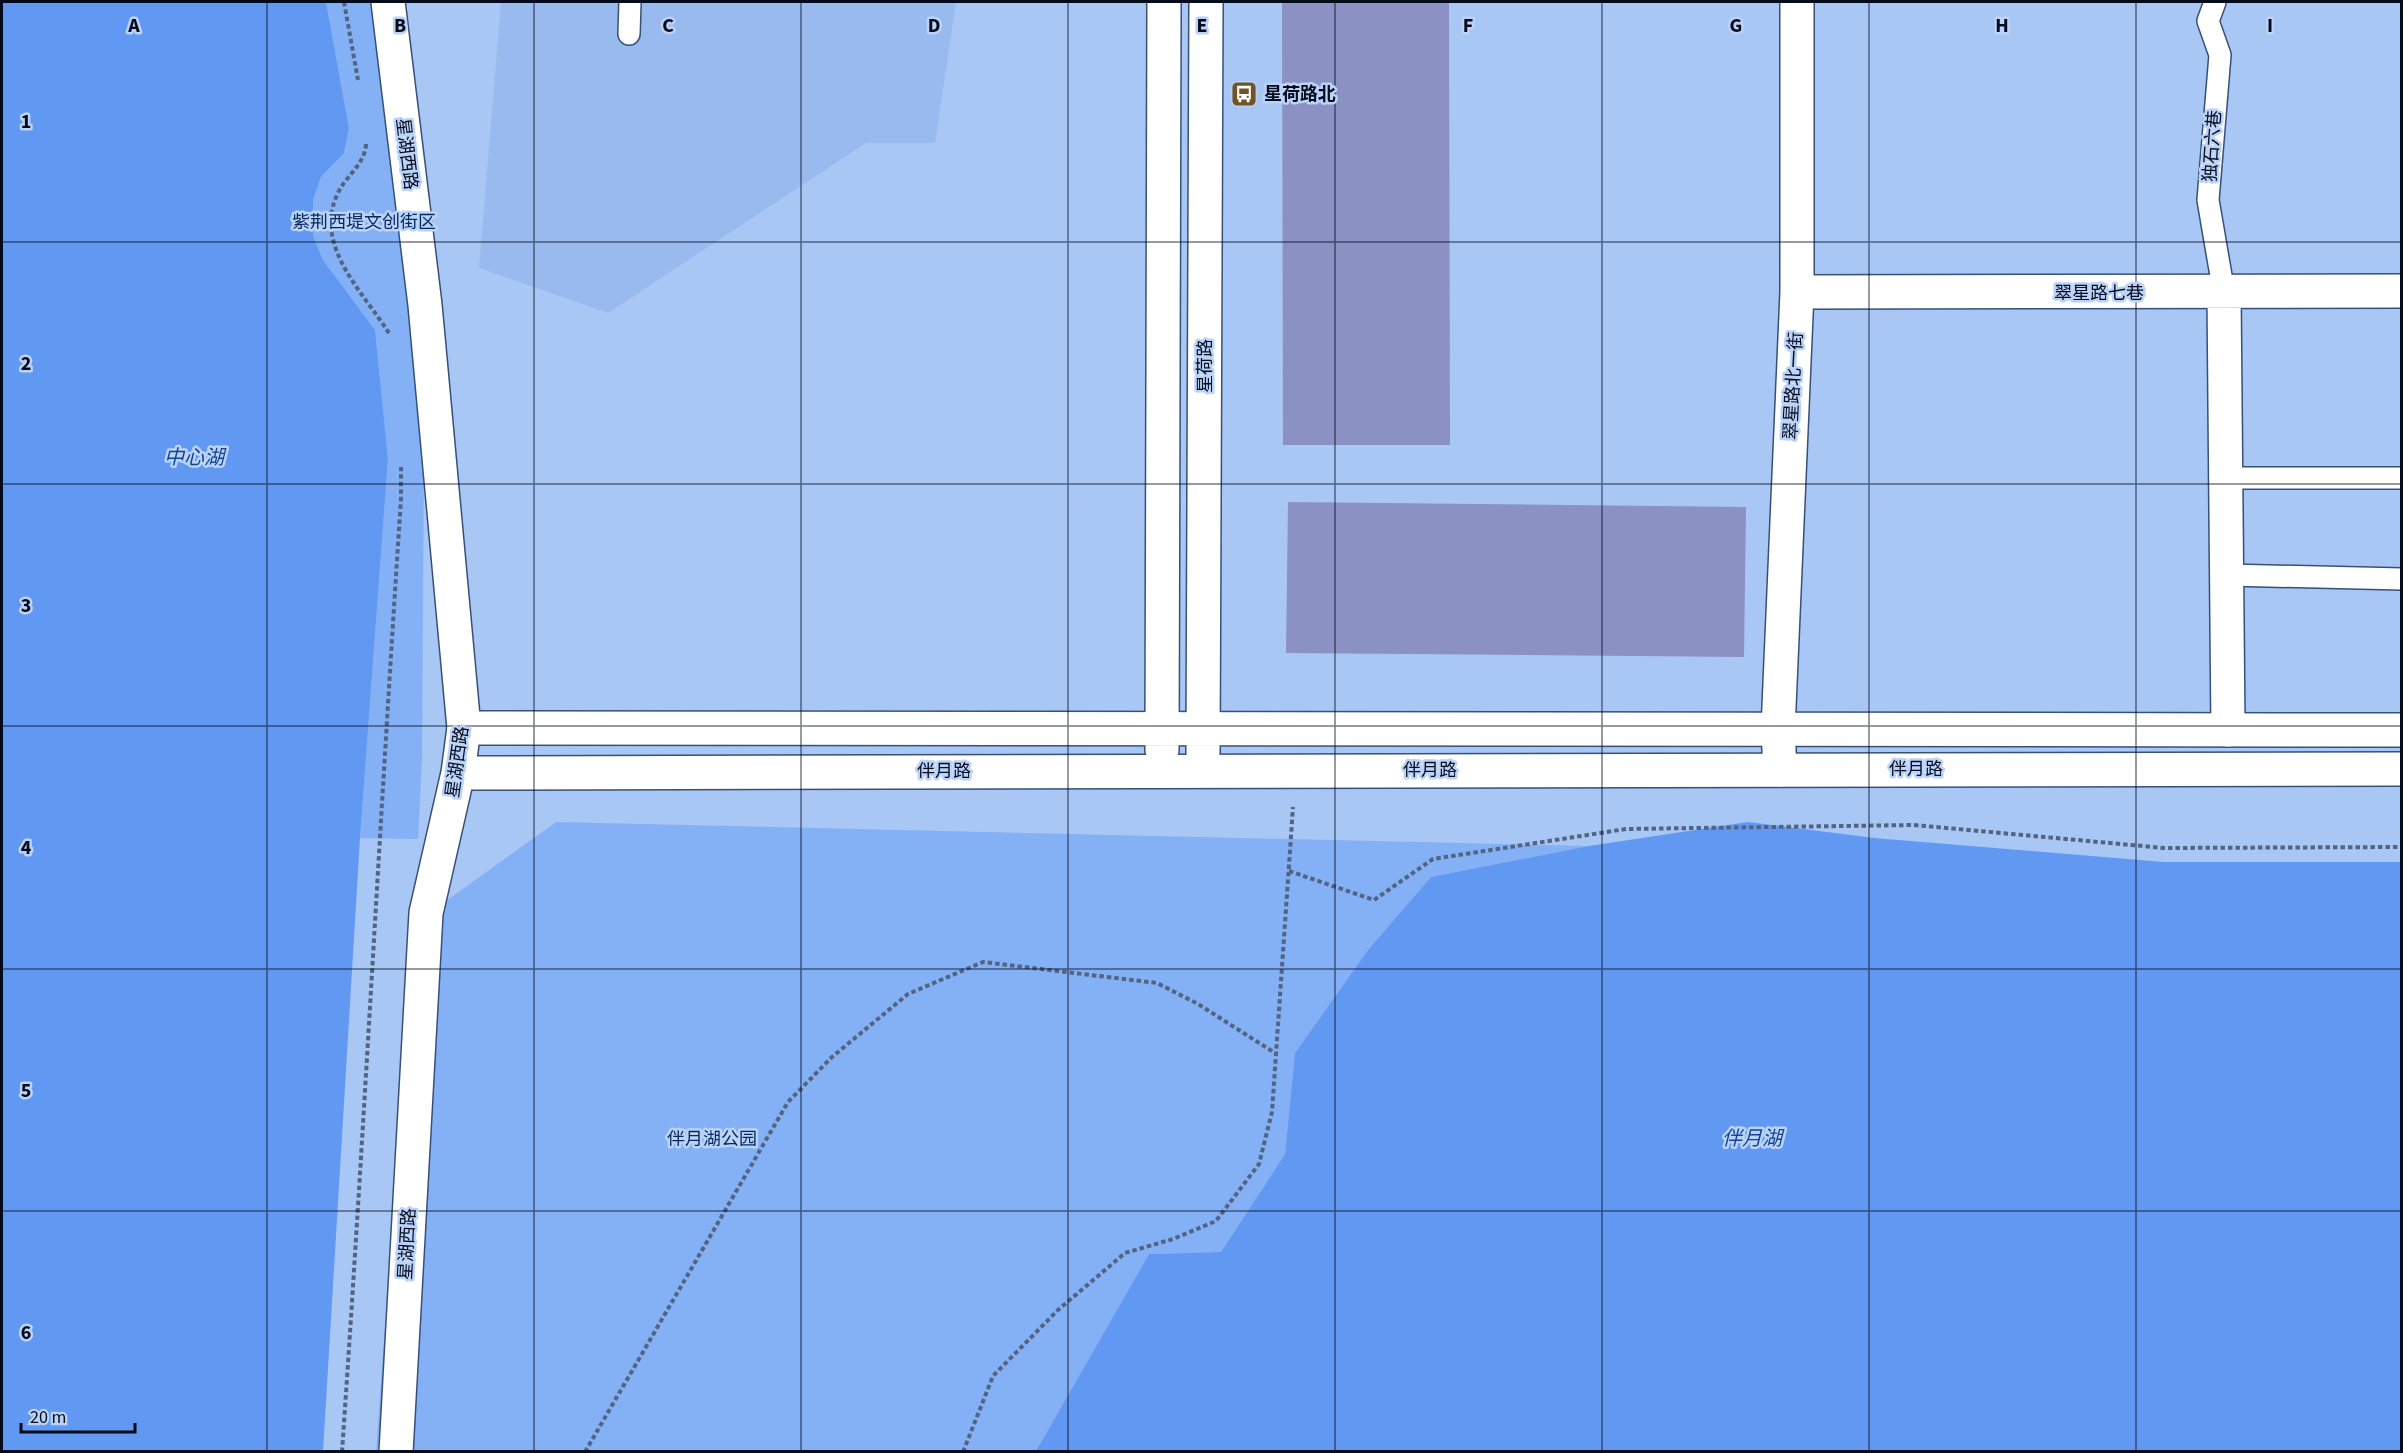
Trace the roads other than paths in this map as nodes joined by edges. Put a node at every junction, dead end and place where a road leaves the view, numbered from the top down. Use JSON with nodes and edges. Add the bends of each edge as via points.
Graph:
{"nodes":[{"id":1,"x":388,"y":2,"type":"edge"},
{"id":2,"x":630,"y":2,"type":"edge"},
{"id":3,"x":1164,"y":2,"type":"edge"},
{"id":4,"x":1206,"y":2,"type":"edge"},
{"id":5,"x":1797,"y":2,"type":"edge"},
{"id":6,"x":2215,"y":2,"type":"edge"},
{"id":7,"x":629,"y":34,"type":"dead end"},
{"id":8,"x":2402,"y":291,"type":"edge"},
{"id":9,"x":1797,"y":292,"type":"junction"},
{"id":10,"x":2224,"y":293,"type":"junction"},
{"id":11,"x":2226,"y":478,"type":"junction"},
{"id":12,"x":2402,"y":478,"type":"edge"},
{"id":13,"x":2227,"y":575,"type":"junction"},
{"id":14,"x":2402,"y":579,"type":"edge"},
{"id":15,"x":464,"y":728,"type":"junction"},
{"id":16,"x":1161,"y":730,"type":"junction"},
{"id":17,"x":1778,"y":730,"type":"junction"},
{"id":18,"x":2228,"y":730,"type":"junction"},
{"id":19,"x":2402,"y":730,"type":"edge"},
{"id":20,"x":1202,"y":731,"type":"junction"},
{"id":21,"x":2402,"y":769,"type":"edge"},
{"id":22,"x":1162,"y":770,"type":"junction"},
{"id":23,"x":1203,"y":770,"type":"junction"},
{"id":24,"x":1780,"y":770,"type":"junction"},
{"id":25,"x":458,"y":773,"type":"junction"},
{"id":26,"x":396,"y":1452,"type":"edge"}],
"edges":[{"from":1,"to":15,"type":"street","name":"星湖西路","via":[[425,305]]},
{"from":2,"to":7,"type":"lane"},
{"from":3,"to":16,"type":"street"},
{"from":4,"to":20,"type":"street","name":"星荷路"},
{"from":5,"to":9,"type":"street","name":"翠星路北一街"},
{"from":6,"to":10,"type":"lane","name":"独石六巷","via":[[2208,21],[2220,55],[2208,200]]},
{"from":8,"to":10,"type":"street","name":"翠星路七巷"},
{"from":9,"to":10,"type":"street","name":"翠星路七巷"},
{"from":9,"to":17,"type":"street","name":"翠星路北一街"},
{"from":10,"to":11,"type":"street"},
{"from":11,"to":12,"type":"lane"},
{"from":11,"to":13,"type":"street"},
{"from":13,"to":14,"type":"lane"},
{"from":13,"to":18,"type":"street"},
{"from":15,"to":16,"type":"street"},
{"from":15,"to":25,"type":"street","name":"星湖西路"},
{"from":16,"to":20,"type":"street"},
{"from":16,"to":22,"type":"street"},
{"from":17,"to":18,"type":"street"},
{"from":17,"to":20,"type":"street"},
{"from":17,"to":24,"type":"street","name":"翠星路北一街"},
{"from":18,"to":19,"type":"street"},
{"from":20,"to":23,"type":"street","name":"星荷路"},
{"from":21,"to":24,"type":"street","name":"伴月路"},
{"from":22,"to":23,"type":"street","name":"伴月路"},
{"from":22,"to":25,"type":"street","name":"伴月路"},
{"from":23,"to":24,"type":"street","name":"伴月路"},
{"from":25,"to":26,"type":"street","name":"星湖西路","via":[[426,913]]}]}
